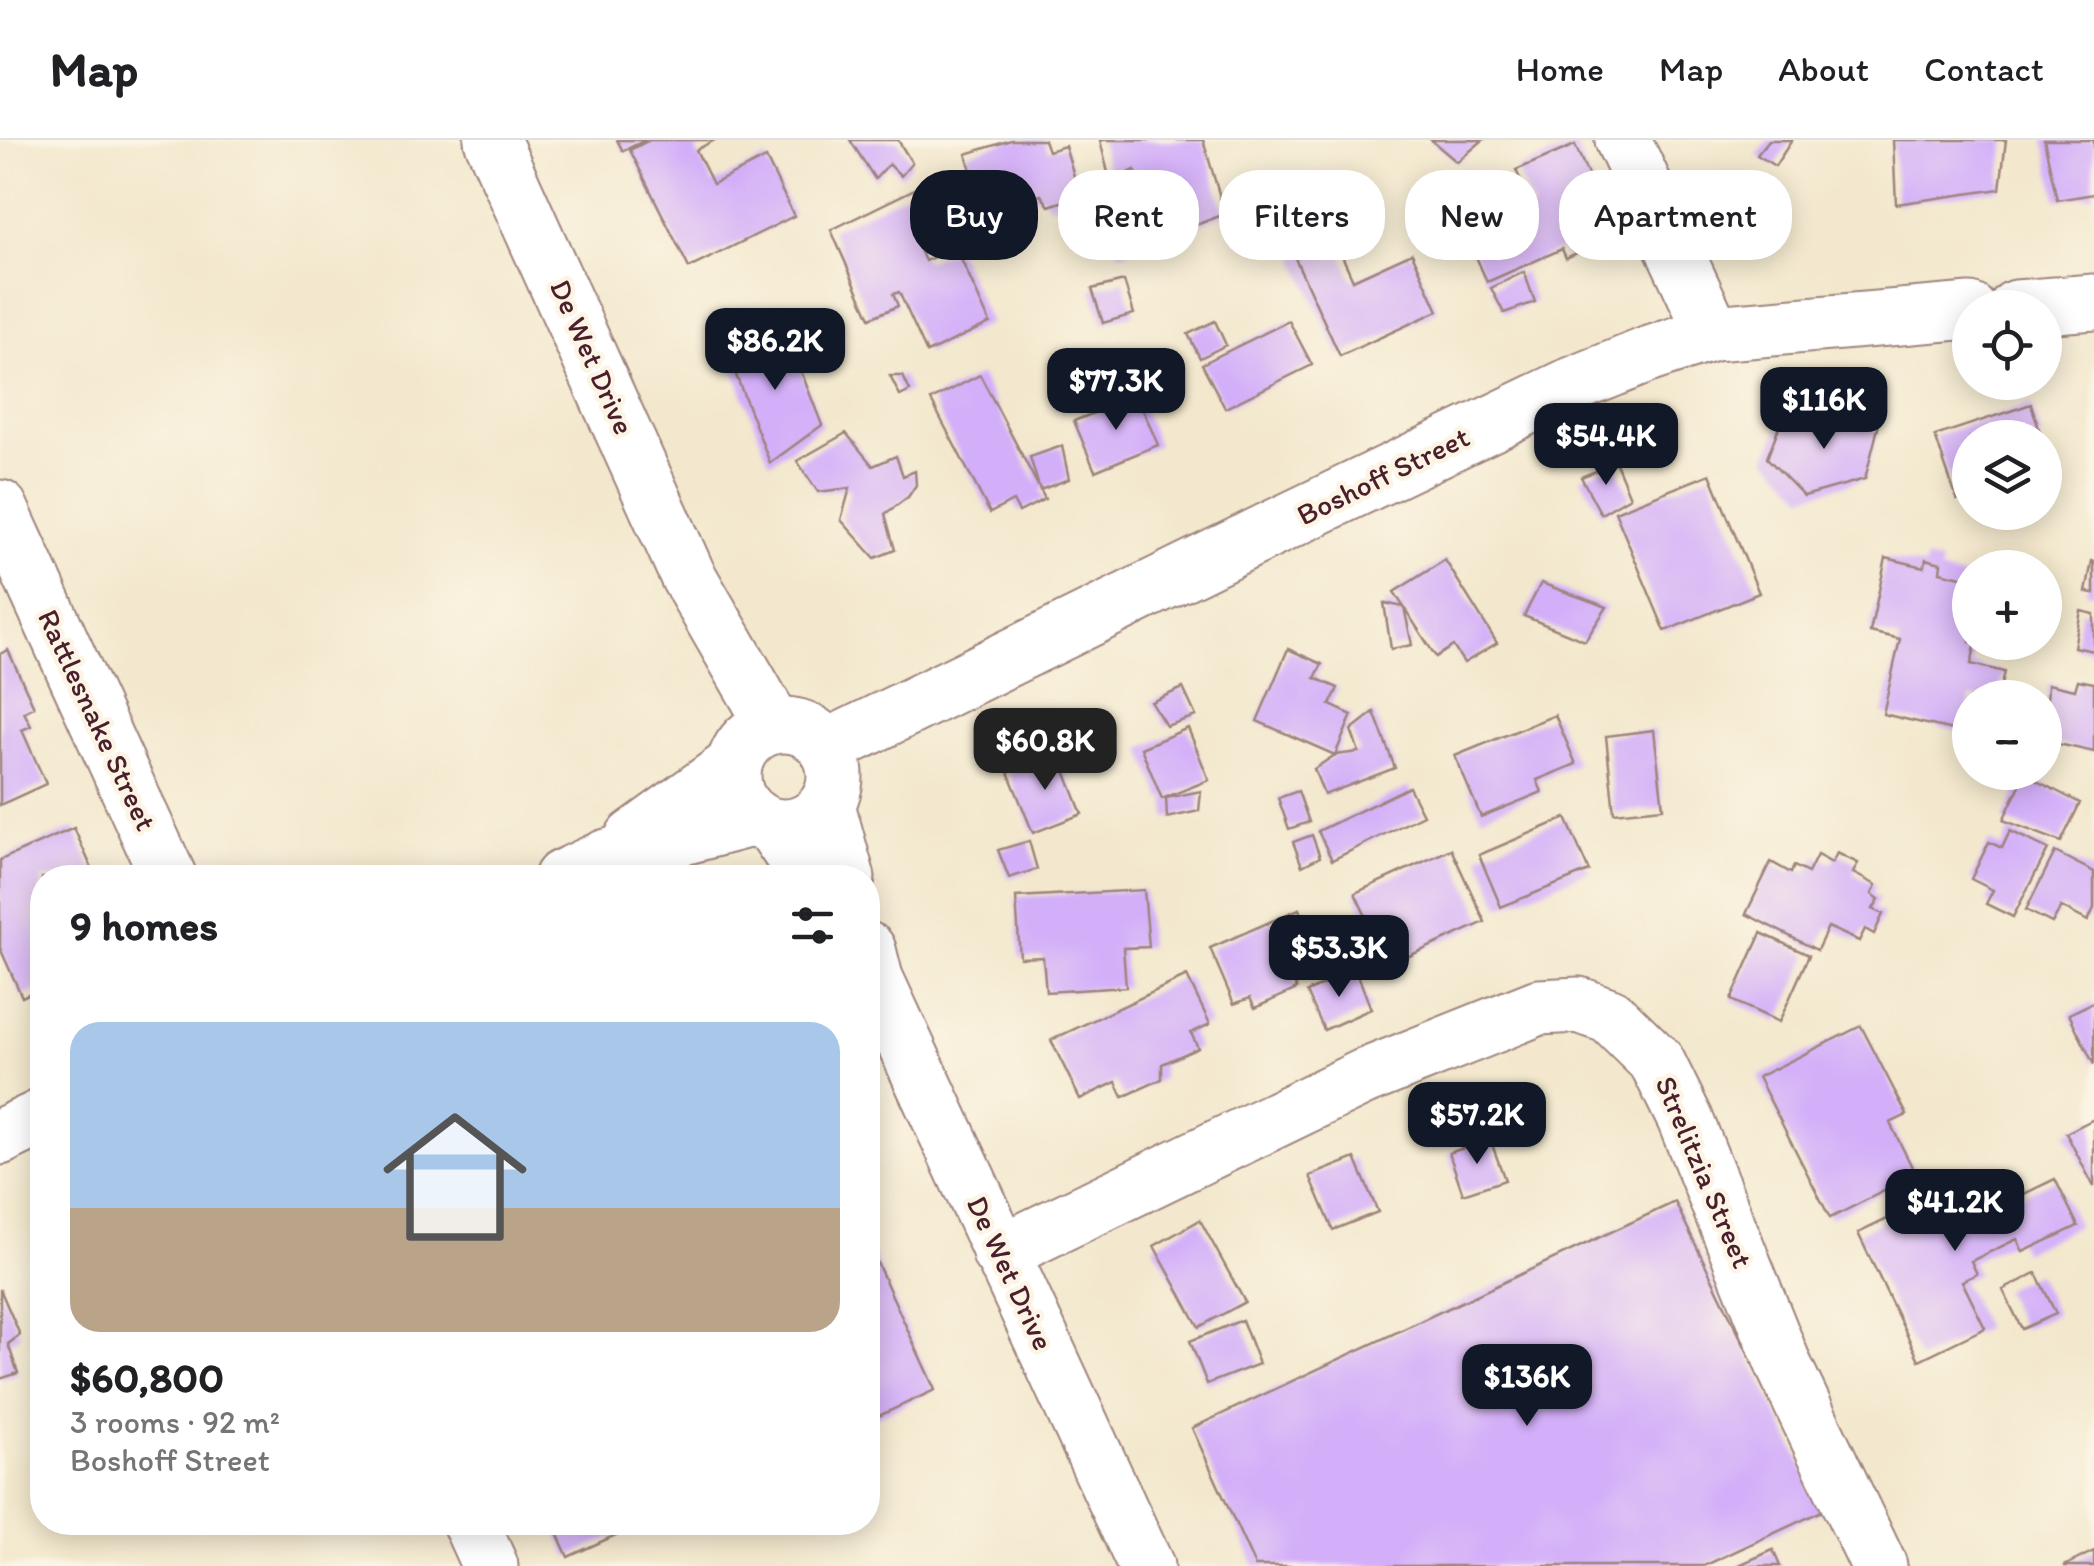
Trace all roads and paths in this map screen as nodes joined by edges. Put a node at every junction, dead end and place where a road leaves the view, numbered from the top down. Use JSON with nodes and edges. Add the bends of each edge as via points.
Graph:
{"nodes":[{"id":1,"x":492,"y":140,"type":"edge"},
{"id":2,"x":1623,"y":140,"type":"edge"},
{"id":3,"x":2094,"y":302,"type":"edge"},
{"id":4,"x":2062,"y":304,"type":"edge"},
{"id":5,"x":1952,"y":313,"type":"edge"},
{"id":6,"x":1713,"y":333,"type":"junction"},
{"id":7,"x":4,"y":530,"type":"edge"},
{"id":8,"x":750,"y":745,"type":"junction"},
{"id":9,"x":828,"y":748,"type":"junction"},
{"id":10,"x":827,"y":805,"type":"junction"},
{"id":11,"x":764,"y":822,"type":"junction"},
{"id":12,"x":163,"y":865,"type":"edge"},
{"id":13,"x":587,"y":865,"type":"edge"},
{"id":14,"x":592,"y":865,"type":"edge"},
{"id":15,"x":798,"y":865,"type":"edge"},
{"id":16,"x":843,"y":865,"type":"edge"},
{"id":17,"x":880,"y":987,"type":"edge"},
{"id":18,"x":30,"y":1123,"type":"edge"},
{"id":19,"x":0,"y":1137,"type":"edge"},
{"id":20,"x":1000,"y":1253,"type":"junction"},
{"id":21,"x":476,"y":1535,"type":"edge"},
{"id":22,"x":490,"y":1566,"type":"edge"},
{"id":23,"x":1146,"y":1566,"type":"edge"},
{"id":24,"x":1879,"y":1566,"type":"edge"}],
"edges":[{"from":1,"to":8,"type":"street","name":"De Wet Drive","via":[[688,576]]},
{"from":2,"to":6,"type":"street"},
{"from":3,"to":4,"type":"street"},
{"from":5,"to":6,"type":"street","name":"Boshoff Street"},
{"from":6,"to":9,"type":"street","name":"Boshoff Street","via":[[1570,386]]},
{"from":7,"to":12,"type":"street","name":"Rattlesnake Street"},
{"from":8,"to":9,"type":"street","via":[[794,725]]},
{"from":8,"to":11,"type":"street","via":[[733,785],[740,804]]},
{"from":8,"to":13,"type":"street"},
{"from":9,"to":10,"type":"street","via":[[835,786]]},
{"from":10,"to":11,"type":"street","via":[[803,823]]},
{"from":10,"to":16,"type":"street"},
{"from":11,"to":14,"type":"street"},
{"from":11,"to":15,"type":"street"},
{"from":17,"to":20,"type":"street","name":"De Wet Drive"},
{"from":18,"to":19,"type":"street"},
{"from":20,"to":23,"type":"street","name":"De Wet Drive"},
{"from":20,"to":24,"type":"street","name":"Strelitzia Street","via":[[1364,1077],[1539,1007],[1579,1005],[1610,1016],[1657,1062],[1685,1119],[1784,1366]]},
{"from":21,"to":22,"type":"street"}]}
